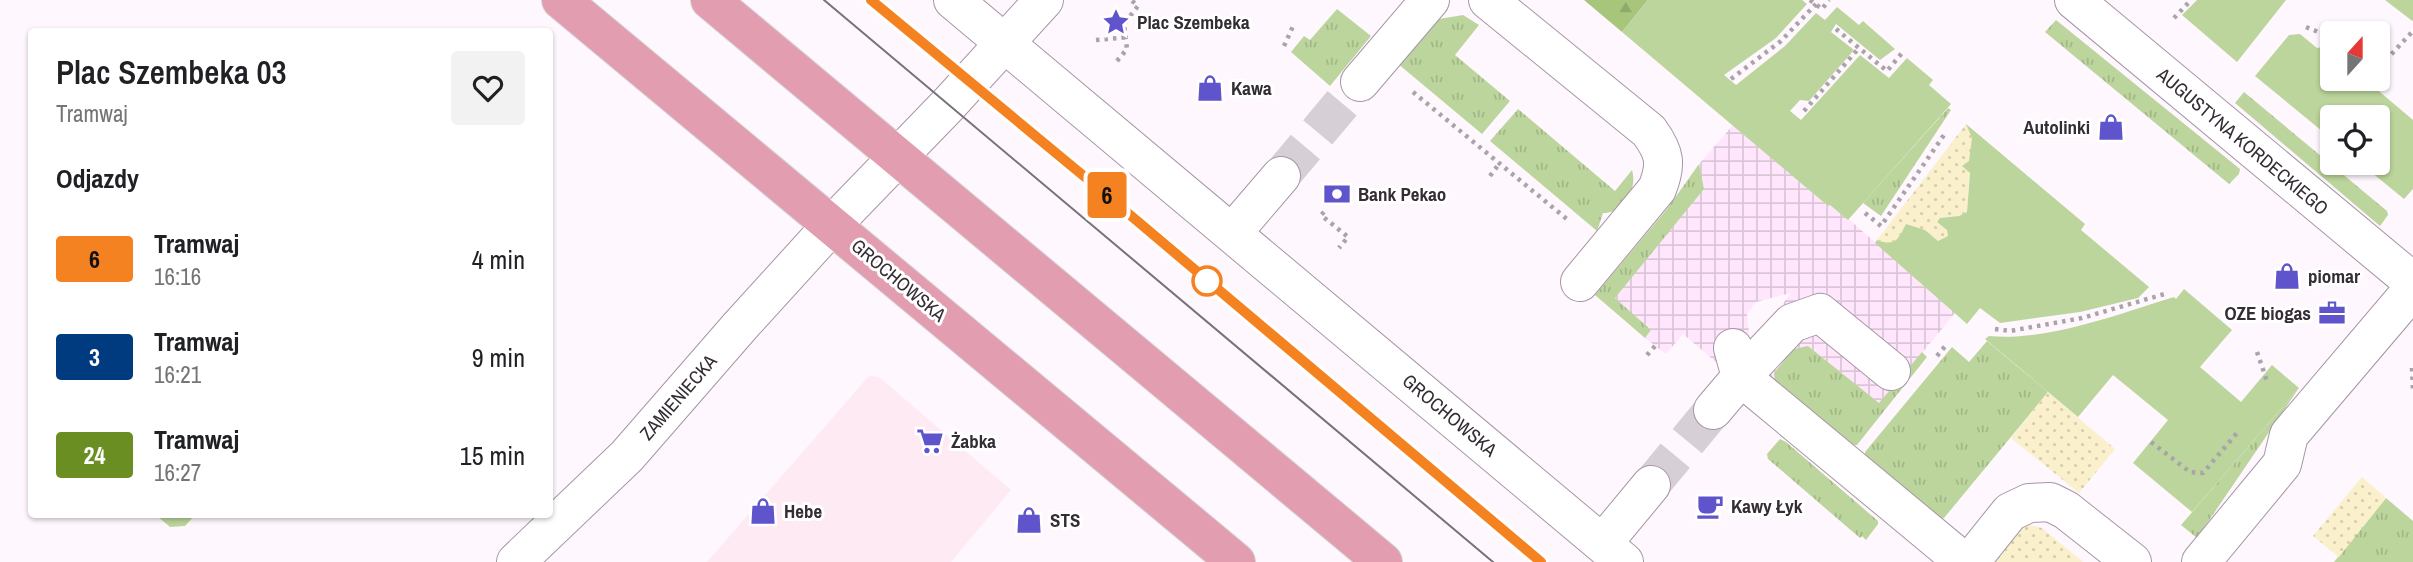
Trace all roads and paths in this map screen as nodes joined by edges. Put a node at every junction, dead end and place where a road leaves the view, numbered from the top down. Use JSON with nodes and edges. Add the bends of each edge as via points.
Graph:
{"nodes":[{"id":1,"x":561,"y":0,"type":"edge"},
{"id":2,"x":710,"y":0,"type":"edge"},
{"id":3,"x":953,"y":0,"type":"edge"},
{"id":4,"x":1044,"y":0,"type":"edge"},
{"id":5,"x":1131,"y":0,"type":"edge"},
{"id":6,"x":1430,"y":0,"type":"edge"},
{"id":7,"x":1488,"y":0,"type":"edge"},
{"id":8,"x":1810,"y":0,"type":"edge"},
{"id":9,"x":1829,"y":0,"type":"edge"},
{"id":10,"x":2074,"y":0,"type":"edge"},
{"id":11,"x":2191,"y":0,"type":"edge"},
{"id":12,"x":1815,"y":4,"type":"junction"},
{"id":13,"x":2174,"y":18,"type":"dead end"},
{"id":14,"x":1293,"y":24,"type":"dead end"},
{"id":15,"x":2306,"y":27,"type":"dead end"},
{"id":16,"x":1836,"y":29,"type":"dead end"},
{"id":17,"x":2320,"y":33,"type":"edge"},
{"id":18,"x":2413,"y":33,"type":"edge"},
{"id":19,"x":1127,"y":38,"type":"junction"},
{"id":20,"x":1096,"y":40,"type":"dead end"},
{"id":21,"x":1006,"y":43,"type":"junction"},
{"id":22,"x":1284,"y":46,"type":"dead end"},
{"id":23,"x":1860,"y":48,"type":"junction"},
{"id":24,"x":1902,"y":53,"type":"dead end"},
{"id":25,"x":2390,"y":56,"type":"edge"},
{"id":26,"x":1117,"y":61,"type":"dead end"},
{"id":27,"x":1368,"y":72,"type":"joint"},
{"id":28,"x":1731,"y":79,"type":"dead end"},
{"id":29,"x":1804,"y":111,"type":"dead end"},
{"id":30,"x":1944,"y":135,"type":"dead end"},
{"id":31,"x":899,"y":157,"type":"junction"},
{"id":32,"x":1499,"y":164,"type":"junction"},
{"id":33,"x":1281,"y":176,"type":"tunnel mouth"},
{"id":34,"x":1490,"y":176,"type":"dead end"},
{"id":35,"x":1324,"y":212,"type":"dead end"},
{"id":36,"x":1865,"y":213,"type":"dead end"},
{"id":37,"x":1574,"y":224,"type":"dead end"},
{"id":38,"x":832,"y":225,"type":"junction"},
{"id":39,"x":1233,"y":232,"type":"junction"},
{"id":40,"x":1339,"y":248,"type":"dead end"},
{"id":41,"x":1580,"y":282,"type":"dead end"},
{"id":42,"x":2413,"y":282,"type":"edge"},
{"id":43,"x":2413,"y":289,"type":"edge"},
{"id":44,"x":2168,"y":293,"type":"dead end"},
{"id":45,"x":1995,"y":329,"type":"dead end"},
{"id":46,"x":1655,"y":346,"type":"dead end"},
{"id":47,"x":2257,"y":352,"type":"dead end"},
{"id":48,"x":1647,"y":355,"type":"dead end"},
{"id":49,"x":1737,"y":363,"type":"junction"},
{"id":50,"x":2412,"y":367,"type":"edge"},
{"id":51,"x":1891,"y":371,"type":"dead end"},
{"id":52,"x":2413,"y":391,"type":"edge"},
{"id":53,"x":2271,"y":393,"type":"dead end"},
{"id":54,"x":1713,"y":410,"type":"tunnel mouth"},
{"id":55,"x":2245,"y":423,"type":"dead end"},
{"id":56,"x":2151,"y":442,"type":"dead end"},
{"id":57,"x":1651,"y":485,"type":"tunnel mouth"},
{"id":58,"x":1614,"y":553,"type":"edge"},
{"id":59,"x":516,"y":562,"type":"edge"},
{"id":60,"x":1236,"y":562,"type":"edge"},
{"id":61,"x":1383,"y":562,"type":"edge"},
{"id":62,"x":1964,"y":562,"type":"edge"},
{"id":63,"x":1970,"y":562,"type":"edge"},
{"id":64,"x":2132,"y":562,"type":"edge"},
{"id":65,"x":2201,"y":562,"type":"edge"}],
"edges":[{"from":1,"to":38,"type":"main road","name":"GROCHOWSKA"},
{"from":2,"to":31,"type":"main road"},
{"from":3,"to":21,"type":"street","name":"GROCHOWSKA"},
{"from":4,"to":21,"type":"street","name":"ZAMIENIECKA"},
{"from":5,"to":19,"type":"path","via":[[1139,6],[1124,24]]},
{"from":6,"to":27,"type":"street"},
{"from":7,"to":41,"type":"street","via":[[1649,131],[1662,149],[1663,173],[1657,190]]},
{"from":8,"to":12,"type":"path"},
{"from":9,"to":12,"type":"path","via":[[1822,9]]},
{"from":10,"to":42,"type":"street","name":"AUGUSTYNA KORDECKIEGO"},
{"from":11,"to":13,"type":"path"},
{"from":12,"to":28,"type":"path","via":[[1781,41]]},
{"from":14,"to":22,"type":"path"},
{"from":15,"to":17,"type":"path"},
{"from":16,"to":23,"type":"path"},
{"from":18,"to":25,"type":"path"},
{"from":19,"to":20,"type":"path"},
{"from":19,"to":26,"type":"path","via":[[1127,49]]},
{"from":21,"to":31,"type":"street","name":"ZAMIENIECKA"},
{"from":21,"to":39,"type":"street","name":"GROCHOWSKA"},
{"from":23,"to":24,"type":"path","via":[[1887,71]]},
{"from":23,"to":29,"type":"path"},
{"from":27,"to":32,"type":"path"},
{"from":30,"to":36,"type":"path","via":[[1881,226]]},
{"from":31,"to":38,"type":"street","name":"ZAMIENIECKA"},
{"from":31,"to":61,"type":"main road"},
{"from":32,"to":34,"type":"path"},
{"from":32,"to":37,"type":"path"},
{"from":33,"to":39,"type":"street"},
{"from":35,"to":40,"type":"path","via":[[1321,215],[1348,237]]},
{"from":38,"to":59,"type":"street","name":"ZAMIENIECKA","via":[[627,456]]},
{"from":38,"to":60,"type":"main road","name":"GROCHOWSKA"},
{"from":39,"to":58,"type":"street","name":"GROCHOWSKA"},
{"from":43,"to":65,"type":"street","via":[[2289,435],[2282,464]]},
{"from":44,"to":45,"type":"path","via":[[2082,318],[2010,331]]},
{"from":46,"to":48,"type":"path"},
{"from":47,"to":53,"type":"path"},
{"from":49,"to":51,"type":"street","via":[[1792,323],[1820,313]]},
{"from":49,"to":54,"type":"street"},
{"from":49,"to":62,"type":"street"},
{"from":50,"to":52,"type":"path"},
{"from":55,"to":56,"type":"path","via":[[2203,473],[2190,472]]},
{"from":57,"to":58,"type":"street"},
{"from":63,"to":64,"type":"street","via":[[2010,512],[2029,503],[2050,502]]}]}
